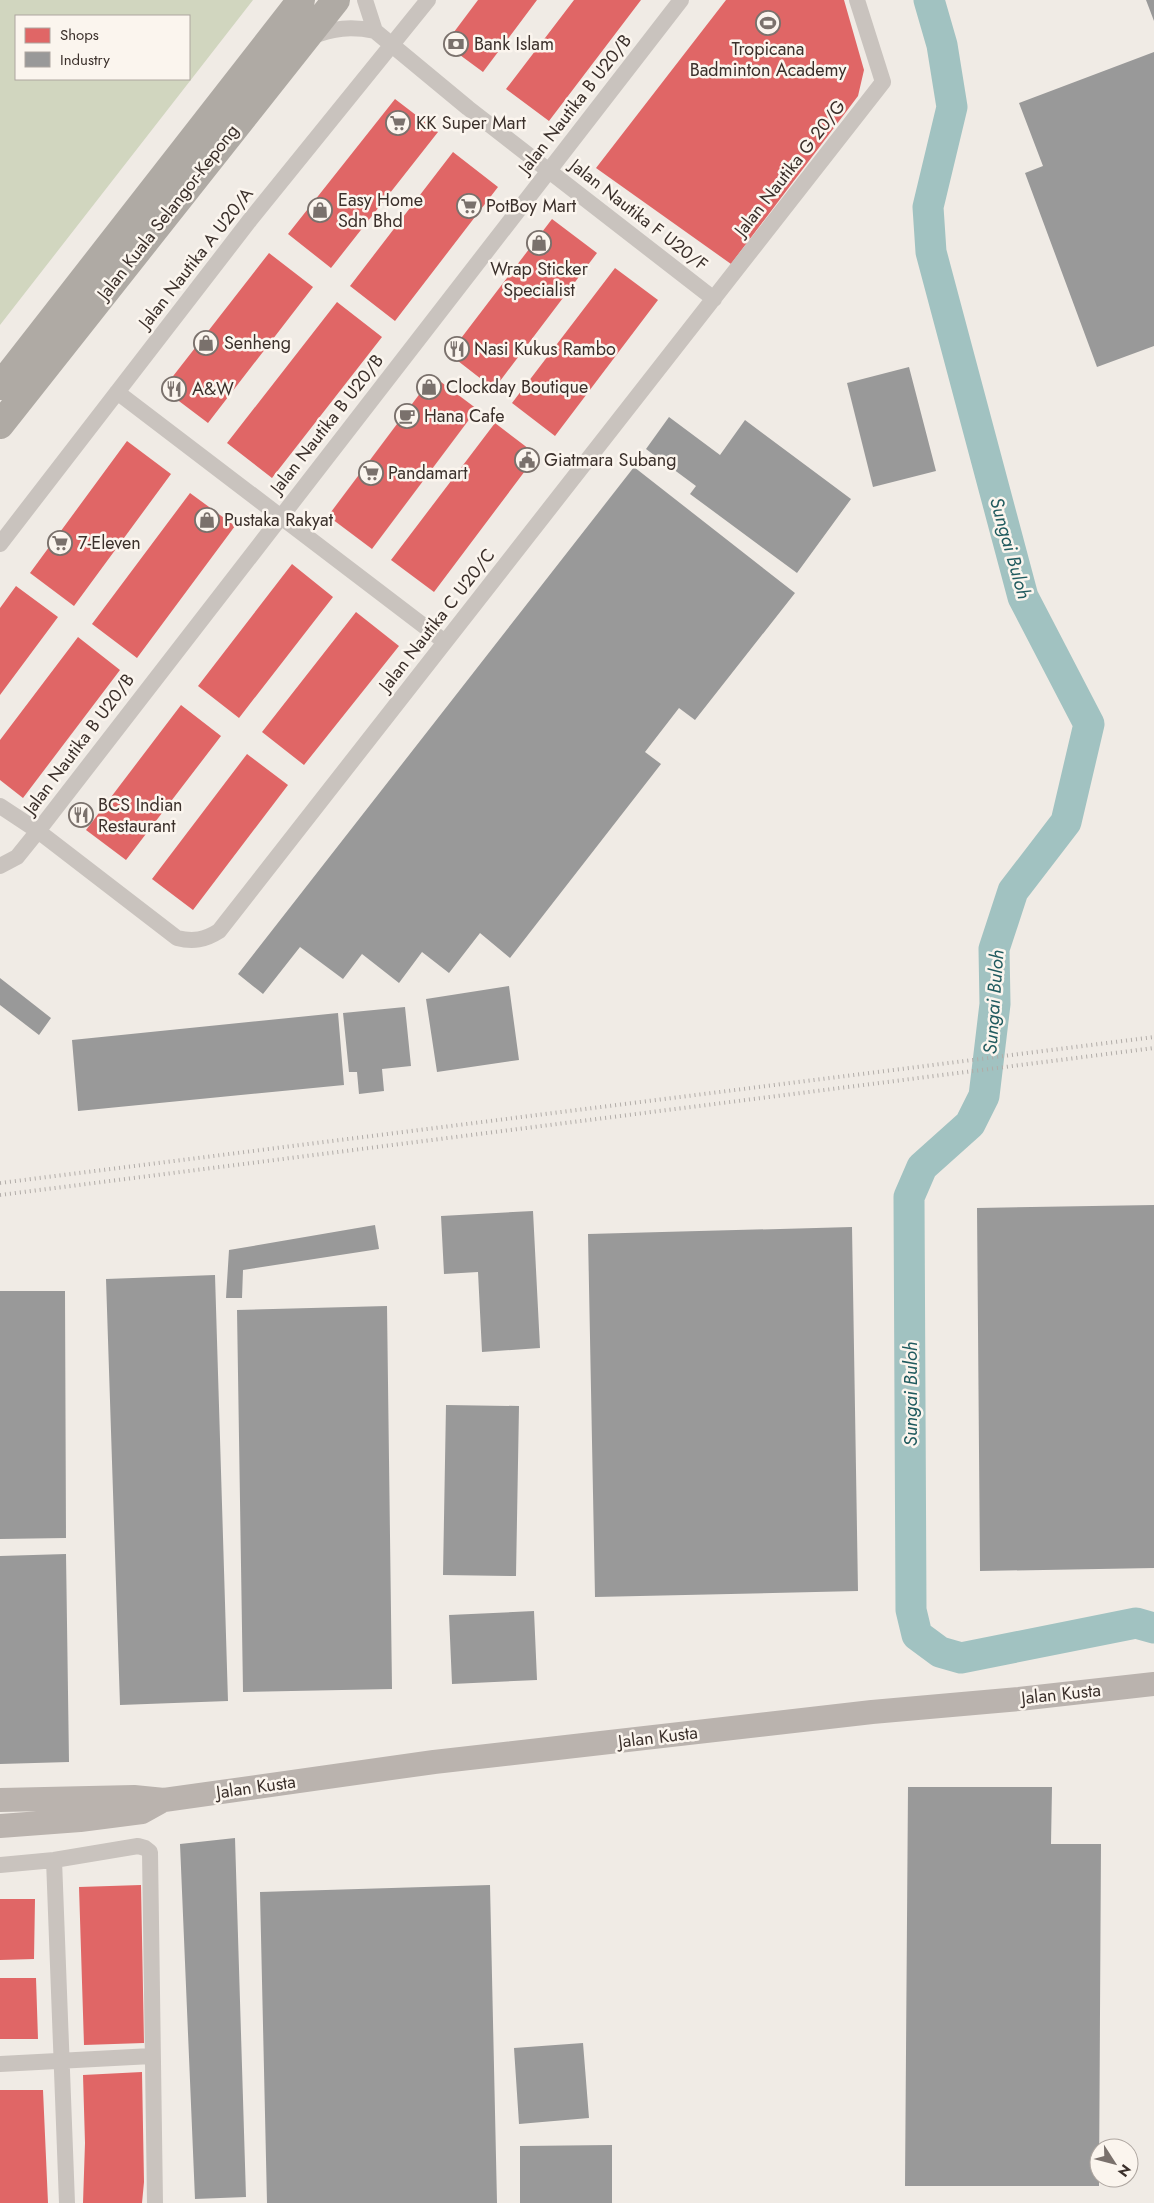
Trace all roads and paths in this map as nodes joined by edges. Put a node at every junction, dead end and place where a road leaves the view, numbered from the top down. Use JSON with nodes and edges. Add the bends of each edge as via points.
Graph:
{"nodes":[{"id":1,"x":301,"y":0,"type":"edge"},
{"id":2,"x":336,"y":0,"type":"edge"},
{"id":3,"x":365,"y":0,"type":"edge"},
{"id":4,"x":428,"y":0,"type":"edge"},
{"id":5,"x":682,"y":0,"type":"edge"},
{"id":6,"x":857,"y":0,"type":"edge"},
{"id":7,"x":375,"y":31,"type":"junction"},
{"id":8,"x":305,"y":40,"type":"junction"},
{"id":9,"x":392,"y":45,"type":"junction"},
{"id":10,"x":549,"y":169,"type":"junction"},
{"id":11,"x":714,"y":299,"type":"junction"},
{"id":12,"x":0,"y":386,"type":"edge"},
{"id":13,"x":118,"y":392,"type":"junction"},
{"id":14,"x":0,"y":425,"type":"edge"},
{"id":15,"x":280,"y":516,"type":"junction"},
{"id":16,"x":0,"y":544,"type":"edge"},
{"id":17,"x":445,"y":642,"type":"junction"},
{"id":18,"x":0,"y":806,"type":"edge"},
{"id":19,"x":38,"y":831,"type":"junction"},
{"id":20,"x":0,"y":866,"type":"edge"},
{"id":21,"x":1154,"y":1684,"type":"edge"},
{"id":22,"x":0,"y":1800,"type":"edge"},
{"id":23,"x":164,"y":1800,"type":"junction"},
{"id":24,"x":0,"y":1826,"type":"edge"},
{"id":25,"x":54,"y":1860,"type":"junction"},
{"id":26,"x":0,"y":1865,"type":"edge"},
{"id":27,"x":152,"y":2056,"type":"junction"},
{"id":28,"x":62,"y":2060,"type":"junction"},
{"id":29,"x":0,"y":2064,"type":"edge"},
{"id":30,"x":67,"y":2203,"type":"edge"},
{"id":31,"x":155,"y":2203,"type":"edge"}],
"edges":[{"from":1,"to":12,"type":"highway","name":"Jalan Kuala Selangor-Kepong"},
{"from":2,"to":8,"type":"highway","name":"Jalan Kuala Selangor-Kepong"},
{"from":3,"to":7,"type":"street"},
{"from":4,"to":9,"type":"street","name":"Jalan Nautika A U20/A"},
{"from":5,"to":10,"type":"street","name":"Jalan Nautika B U20/B"},
{"from":6,"to":11,"type":"street","name":"Jalan Nautika G 20/G","via":[[883,82]]},
{"from":7,"to":8,"type":"street","via":[[341,28]]},
{"from":7,"to":9,"type":"street","name":"Jalan Nautika F U20/F"},
{"from":8,"to":14,"type":"highway","name":"Jalan Kuala Selangor-Kepong"},
{"from":9,"to":10,"type":"street","name":"Jalan Nautika F U20/F"},
{"from":9,"to":13,"type":"street","name":"Jalan Nautika A U20/A","via":[[250,220]]},
{"from":10,"to":11,"type":"street","name":"Jalan Nautika F U20/F"},
{"from":10,"to":15,"type":"street","name":"Jalan Nautika B U20/B"},
{"from":11,"to":17,"type":"street","name":"Jalan Nautika C U20/C"},
{"from":13,"to":15,"type":"street"},
{"from":13,"to":16,"type":"street","name":"Jalan Nautika A U20/A"},
{"from":15,"to":17,"type":"street"},
{"from":15,"to":19,"type":"street","name":"Jalan Nautika B U20/B"},
{"from":17,"to":19,"type":"street","name":"Jalan Nautika C U20/C","via":[[219,931],[210,937],[189,941],[178,938]]},
{"from":18,"to":19,"type":"street"},
{"from":19,"to":20,"type":"street","name":"Jalan Nautika B U20/B","via":[[17,857]]},
{"from":21,"to":23,"type":"street","name":"Jalan Kusta","via":[[872,1712],[434,1762]]},
{"from":22,"to":23,"type":"street","name":"Jalan Kusta","via":[[134,1797]]},
{"from":23,"to":24,"type":"street","name":"Jalan Kusta","via":[[142,1812]]},
{"from":25,"to":26,"type":"street"},
{"from":25,"to":27,"type":"street","via":[[138,1846],[150,1852]]},
{"from":25,"to":28,"type":"street"},
{"from":27,"to":28,"type":"street"},
{"from":27,"to":31,"type":"street"},
{"from":28,"to":29,"type":"street"},
{"from":28,"to":30,"type":"street"}]}
